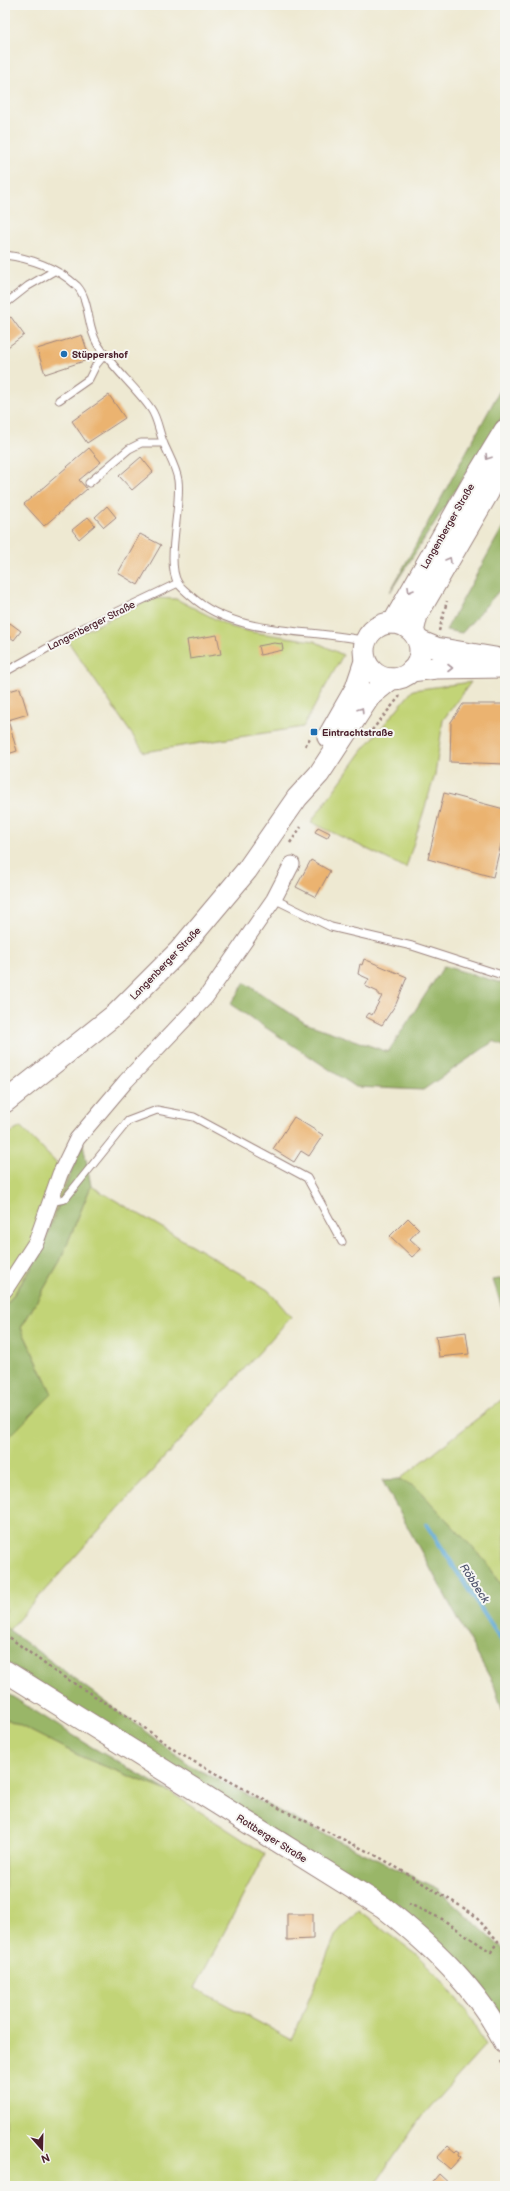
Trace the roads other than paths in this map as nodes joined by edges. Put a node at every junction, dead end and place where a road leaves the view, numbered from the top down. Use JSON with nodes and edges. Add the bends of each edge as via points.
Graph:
{"nodes":[{"id":1,"x":5,"y":255,"type":"edge"},
{"id":2,"x":54,"y":271,"type":"junction"},
{"id":3,"x":5,"y":304,"type":"edge"},
{"id":4,"x":105,"y":354,"type":"junction"},
{"id":5,"x":59,"y":400,"type":"dead end"},
{"id":6,"x":505,"y":430,"type":"edge"},
{"id":7,"x":163,"y":443,"type":"junction"},
{"id":8,"x":505,"y":457,"type":"edge"},
{"id":9,"x":89,"y":483,"type":"dead end"},
{"id":10,"x":178,"y":583,"type":"junction"},
{"id":11,"x":393,"y":623,"type":"junction"},
{"id":12,"x":422,"y":640,"type":"junction"},
{"id":13,"x":365,"y":651,"type":"junction"},
{"id":14,"x":505,"y":660,"type":"edge"},
{"id":15,"x":505,"y":667,"type":"edge"},
{"id":16,"x":411,"y":671,"type":"junction"},
{"id":17,"x":5,"y":672,"type":"edge"},
{"id":18,"x":397,"y":685,"type":"junction"},
{"id":19,"x":297,"y":798,"type":"junction"},
{"id":20,"x":292,"y":864,"type":"dead end"},
{"id":21,"x":274,"y":899,"type":"junction"},
{"id":22,"x":505,"y":976,"type":"edge"},
{"id":23,"x":5,"y":1102,"type":"edge"},
{"id":24,"x":50,"y":1202,"type":"junction"},
{"id":25,"x":342,"y":1242,"type":"dead end"},
{"id":26,"x":5,"y":1290,"type":"edge"},
{"id":27,"x":5,"y":1671,"type":"edge"},
{"id":28,"x":505,"y":2043,"type":"edge"}],
"edges":[{"from":1,"to":2,"type":"lane","via":[[31,261]]},
{"from":2,"to":3,"type":"lane","via":[[28,286]]},
{"from":2,"to":4,"type":"lane","via":[[78,287],[90,328]]},
{"from":4,"to":5,"type":"lane","via":[[89,379]]},
{"from":4,"to":7,"type":"lane","via":[[152,411]]},
{"from":6,"to":11,"type":"main road","name":"Langenberger Straße","one_way":true},
{"from":7,"to":9,"type":"lane","via":[[141,443],[135,446]]},
{"from":7,"to":10,"type":"lane","via":[[174,464],[178,480],[173,571]]},
{"from":12,"to":8,"type":"main road","name":"Langenberger Straße","one_way":true,"via":[[418,615],[488,493]]},
{"from":10,"to":13,"type":"lane","via":[[204,606],[226,617]]},
{"from":10,"to":17,"type":"lane","name":"Langenberger Straße","via":[[83,628]]},
{"from":11,"to":12,"type":"main road","via":[[404,625]]},
{"from":11,"to":13,"type":"main road","via":[[382,624],[373,630]]},
{"from":12,"to":14,"type":"main road"},
{"from":12,"to":16,"type":"main road","via":[[422,652],[418,663]]},
{"from":13,"to":18,"type":"main road","via":[[371,670]]},
{"from":13,"to":19,"type":"main road","name":"Langenberger Straße","via":[[356,688],[309,770]]},
{"from":16,"to":15,"type":"main road","one_way":true},
{"from":16,"to":18,"type":"main road","via":[[402,677]]},
{"from":19,"to":18,"type":"main road","name":"Langenberger Straße","one_way":true,"via":[[319,774],[370,696]]},
{"from":19,"to":23,"type":"main road","name":"Langenberger Straße","via":[[247,870],[179,951],[117,1013]]},
{"from":20,"to":21,"type":"street"},
{"from":21,"to":22,"type":"lane","via":[[331,927],[412,946]]},
{"from":21,"to":24,"type":"street","via":[[206,997],[126,1081],[77,1140],[60,1174]]},
{"from":24,"to":25,"type":"lane","via":[[65,1199],[128,1121],[157,1110],[194,1117],[307,1178]]},
{"from":24,"to":26,"type":"street","via":[[36,1242]]},
{"from":27,"to":28,"type":"main road","name":"Rottberger Straße","via":[[383,1907],[409,1927],[453,1970],[478,1999]]}]}
